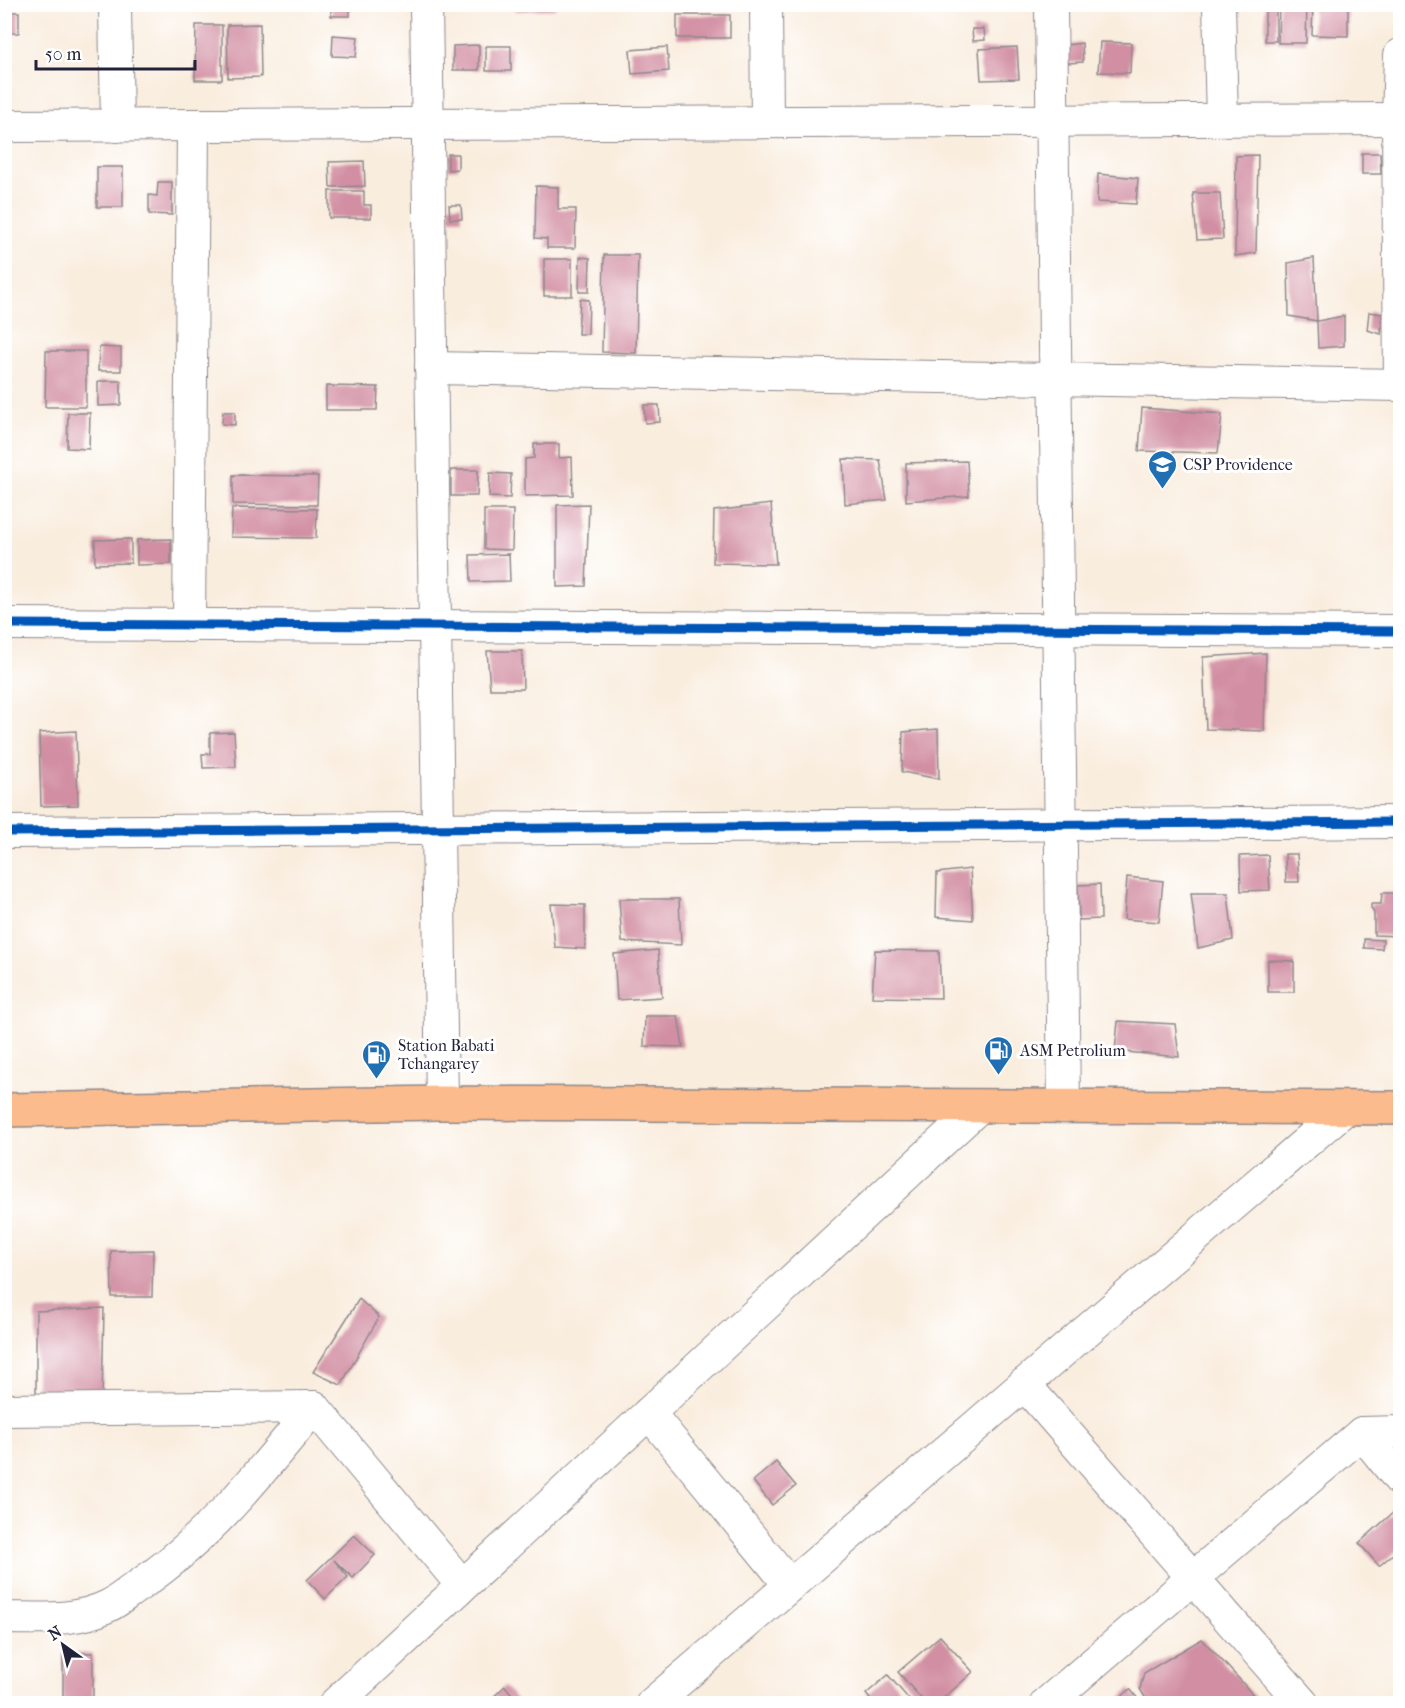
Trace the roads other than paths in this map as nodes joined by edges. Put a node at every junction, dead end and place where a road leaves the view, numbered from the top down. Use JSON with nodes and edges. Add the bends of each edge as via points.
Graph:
{"nodes":[{"id":1,"x":115,"y":4,"type":"edge"},
{"id":2,"x":426,"y":4,"type":"edge"},
{"id":3,"x":766,"y":4,"type":"edge"},
{"id":4,"x":1051,"y":4,"type":"edge"},
{"id":5,"x":1219,"y":4,"type":"edge"},
{"id":6,"x":1401,"y":55,"type":"edge"},
{"id":7,"x":1398,"y":118,"type":"junction"},
{"id":8,"x":1222,"y":119,"type":"junction"},
{"id":9,"x":1053,"y":120,"type":"junction"},
{"id":10,"x":767,"y":122,"type":"junction"},
{"id":11,"x":428,"y":124,"type":"junction"},
{"id":12,"x":193,"y":125,"type":"junction"},
{"id":13,"x":4,"y":126,"type":"edge"},
{"id":14,"x":117,"y":126,"type":"junction"},
{"id":15,"x":431,"y":368,"type":"junction"},
{"id":16,"x":1055,"y":379,"type":"junction"},
{"id":17,"x":1400,"y":385,"type":"edge"},
{"id":18,"x":4,"y":624,"type":"edge"},
{"id":19,"x":189,"y":626,"type":"junction"},
{"id":20,"x":435,"y":627,"type":"junction"},
{"id":21,"x":1059,"y":630,"type":"junction"},
{"id":22,"x":1401,"y":632,"type":"edge"},
{"id":23,"x":1401,"y":822,"type":"edge"},
{"id":24,"x":1061,"y":825,"type":"junction"},
{"id":25,"x":438,"y":829,"type":"junction"},
{"id":26,"x":4,"y":831,"type":"edge"},
{"id":27,"x":442,"y":1103,"type":"junction"},
{"id":28,"x":979,"y":1107,"type":"junction"},
{"id":29,"x":1064,"y":1107,"type":"junction"},
{"id":30,"x":1346,"y":1108,"type":"junction"},
{"id":31,"x":1401,"y":1108,"type":"edge"},
{"id":32,"x":4,"y":1110,"type":"edge"},
{"id":33,"x":1024,"y":1384,"type":"junction"},
{"id":34,"x":314,"y":1407,"type":"junction"},
{"id":35,"x":4,"y":1410,"type":"edge"},
{"id":36,"x":649,"y":1413,"type":"junction"},
{"id":37,"x":1401,"y":1432,"type":"edge"},
{"id":38,"x":1362,"y":1433,"type":"junction"},
{"id":39,"x":1401,"y":1479,"type":"edge"},
{"id":40,"x":1193,"y":1578,"type":"junction"},
{"id":41,"x":790,"y":1585,"type":"junction"},
{"id":42,"x":462,"y":1586,"type":"junction"},
{"id":43,"x":4,"y":1618,"type":"edge"},
{"id":44,"x":653,"y":1703,"type":"edge"},
{"id":45,"x":335,"y":1704,"type":"edge"},
{"id":46,"x":1046,"y":1704,"type":"edge"},
{"id":47,"x":1303,"y":1704,"type":"edge"}],
"edges":[{"from":1,"to":14,"type":"street"},
{"from":2,"to":11,"type":"street"},
{"from":3,"to":10,"type":"street"},
{"from":4,"to":9,"type":"street"},
{"from":5,"to":8,"type":"street"},
{"from":6,"to":7,"type":"street"},
{"from":7,"to":8,"type":"street"},
{"from":7,"to":17,"type":"street"},
{"from":8,"to":9,"type":"street"},
{"from":9,"to":10,"type":"street"},
{"from":9,"to":16,"type":"street"},
{"from":10,"to":11,"type":"street"},
{"from":11,"to":12,"type":"street"},
{"from":11,"to":15,"type":"street"},
{"from":12,"to":14,"type":"street"},
{"from":12,"to":19,"type":"street"},
{"from":13,"to":14,"type":"street"},
{"from":15,"to":16,"type":"street"},
{"from":15,"to":20,"type":"street"},
{"from":16,"to":17,"type":"street"},
{"from":16,"to":21,"type":"street"},
{"from":18,"to":19,"type":"street"},
{"from":19,"to":20,"type":"street"},
{"from":20,"to":21,"type":"street"},
{"from":20,"to":25,"type":"street"},
{"from":21,"to":22,"type":"street"},
{"from":21,"to":24,"type":"street"},
{"from":23,"to":24,"type":"street"},
{"from":24,"to":25,"type":"street"},
{"from":24,"to":29,"type":"street"},
{"from":25,"to":26,"type":"street"},
{"from":25,"to":27,"type":"street"},
{"from":27,"to":28,"type":"main road"},
{"from":27,"to":32,"type":"main road"},
{"from":28,"to":29,"type":"main road"},
{"from":28,"to":36,"type":"street"},
{"from":29,"to":30,"type":"main road"},
{"from":30,"to":31,"type":"main road"},
{"from":30,"to":33,"type":"street"},
{"from":33,"to":40,"type":"street"},
{"from":33,"to":41,"type":"street"},
{"from":34,"to":35,"type":"street"},
{"from":34,"to":42,"type":"street"},
{"from":34,"to":43,"type":"street","via":[[219,1519],[156,1574],[108,1606],[70,1617]]},
{"from":36,"to":41,"type":"street"},
{"from":36,"to":42,"type":"street"},
{"from":37,"to":38,"type":"street"},
{"from":38,"to":39,"type":"street"},
{"from":38,"to":40,"type":"street"},
{"from":40,"to":46,"type":"street"},
{"from":40,"to":47,"type":"street"},
{"from":41,"to":44,"type":"street"},
{"from":42,"to":45,"type":"street"}]}
